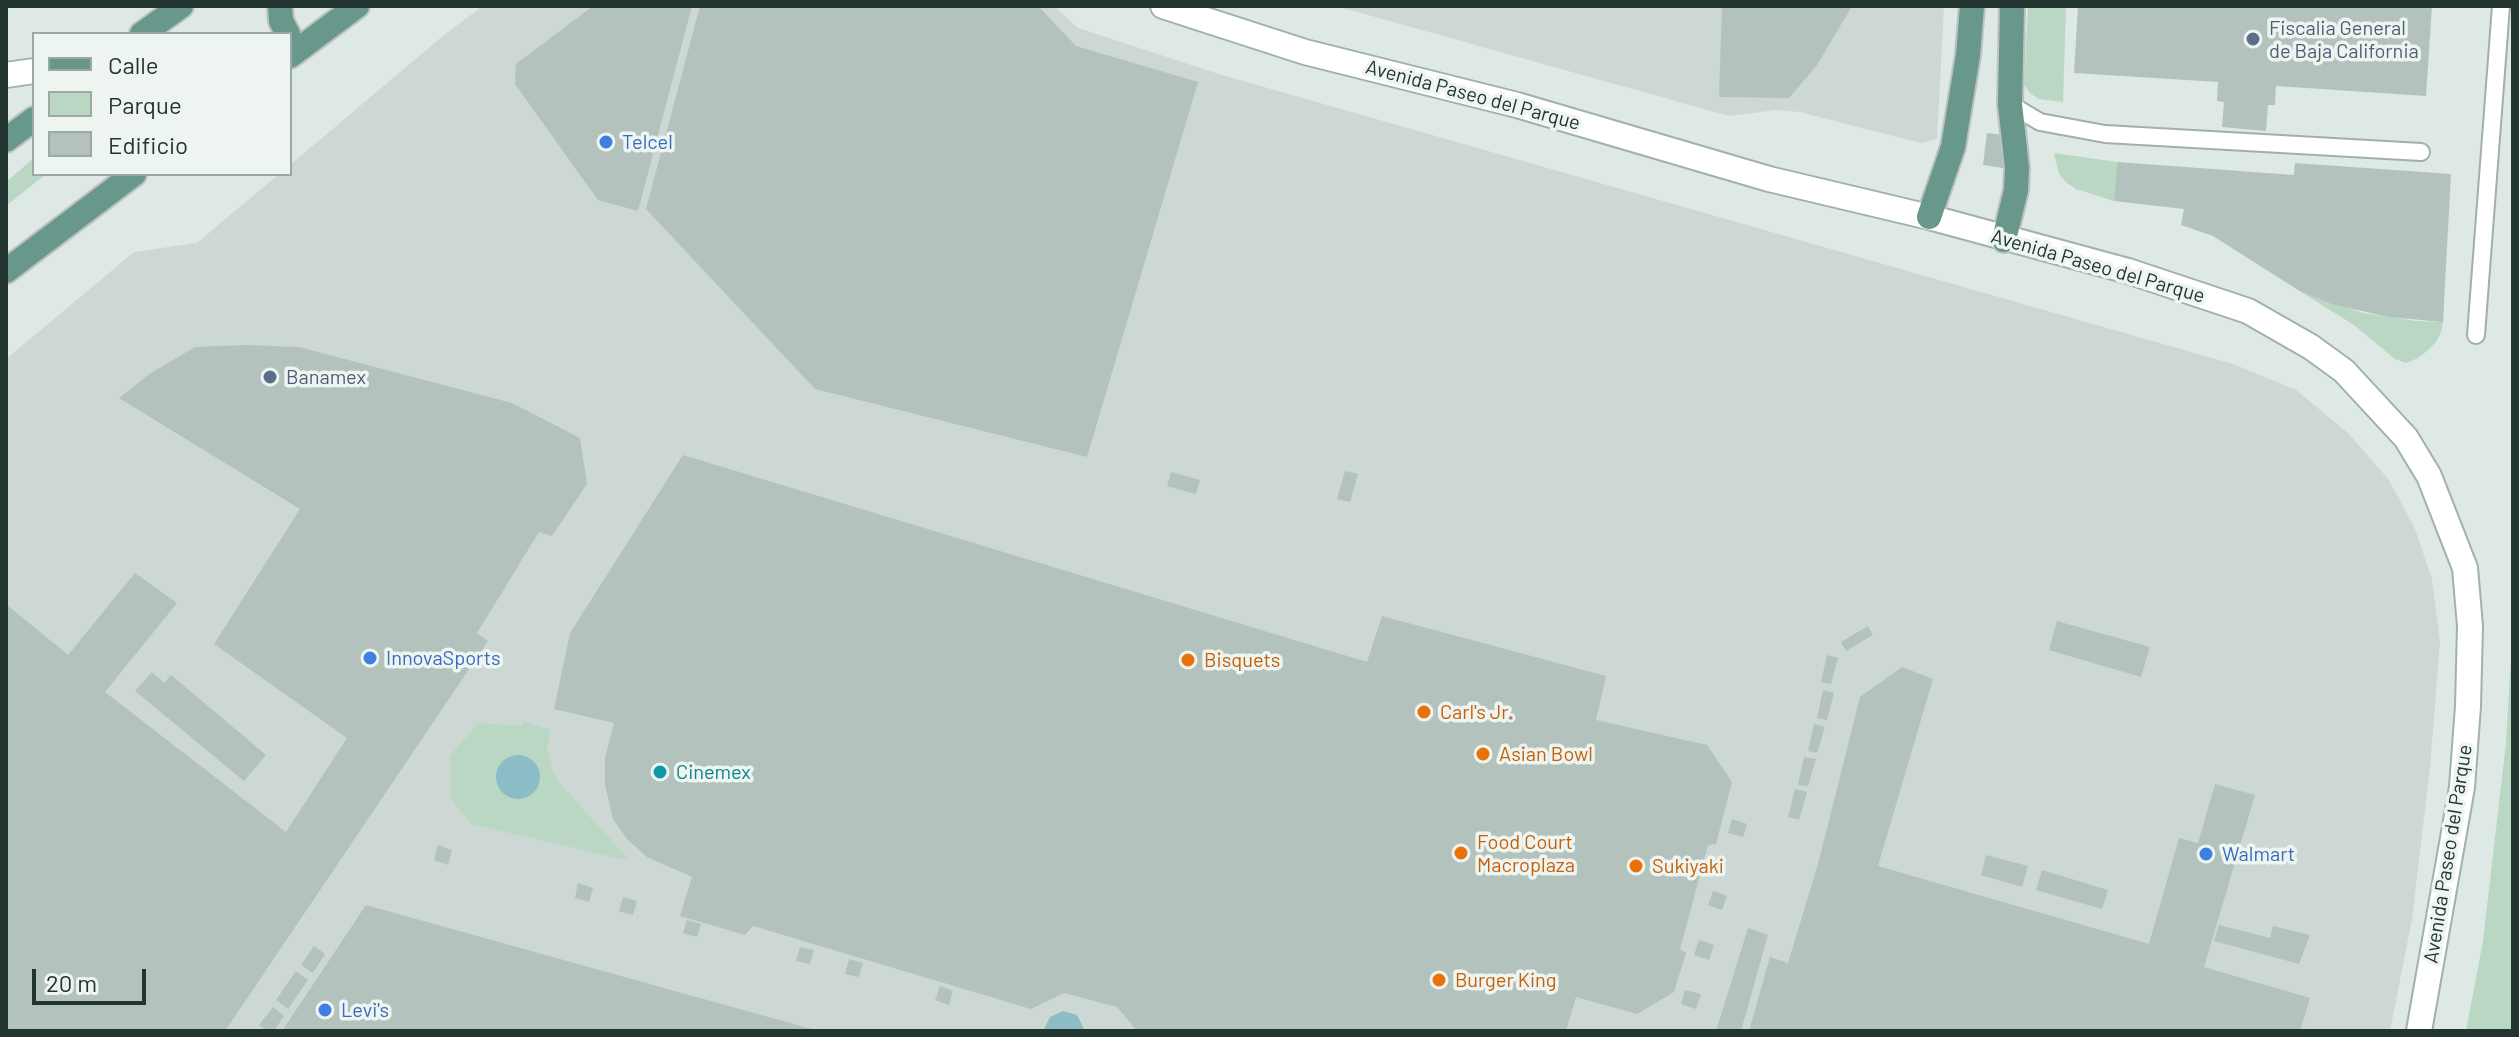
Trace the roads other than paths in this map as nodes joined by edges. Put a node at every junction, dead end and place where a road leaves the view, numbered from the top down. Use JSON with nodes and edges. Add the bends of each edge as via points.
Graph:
{"nodes":[{"id":1,"x":181,"y":6,"type":"edge"},
{"id":2,"x":280,"y":6,"type":"edge"},
{"id":3,"x":357,"y":6,"type":"edge"},
{"id":4,"x":1163,"y":6,"type":"edge"},
{"id":5,"x":1972,"y":6,"type":"edge"},
{"id":6,"x":2012,"y":6,"type":"edge"},
{"id":7,"x":2501,"y":6,"type":"edge"},
{"id":8,"x":142,"y":32,"type":"edge"},
{"id":9,"x":286,"y":32,"type":"edge"},
{"id":10,"x":292,"y":44,"type":"edge"},
{"id":11,"x":32,"y":71,"type":"edge"},
{"id":12,"x":6,"y":75,"type":"edge"},
{"id":13,"x":2010,"y":104,"type":"junction"},
{"id":14,"x":2421,"y":152,"type":"dead end"},
{"id":15,"x":131,"y":176,"type":"edge"},
{"id":16,"x":1929,"y":217,"type":"junction"},
{"id":17,"x":2004,"y":240,"type":"junction"},
{"id":18,"x":6,"y":271,"type":"edge"},
{"id":19,"x":2476,"y":335,"type":"dead end"},
{"id":20,"x":2419,"y":1031,"type":"edge"}],
"edges":[{"from":1,"to":8,"type":"main road"},
{"from":2,"to":9,"type":"main road"},
{"from":3,"to":10,"type":"main road"},
{"from":4,"to":16,"type":"main road","name":"Avenida Paseo del Parque","via":[[1305,52],[1517,105],[1769,179]]},
{"from":5,"to":16,"type":"main road","via":[[1953,147]]},
{"from":6,"to":13,"type":"main road"},
{"from":7,"to":19,"type":"lane"},
{"from":11,"to":12,"type":"main road"},
{"from":13,"to":14,"type":"lane","via":[[2040,122],[2105,134]]},
{"from":13,"to":17,"type":"main road","via":[[2017,168]]},
{"from":15,"to":18,"type":"main road"},
{"from":16,"to":17,"type":"main road","name":"Avenida Paseo del Parque"},
{"from":17,"to":20,"type":"main road","name":"Avenida Paseo del Parque","via":[[2128,271],[2248,311],[2344,371],[2406,438],[2429,476],[2465,568],[2470,626],[2462,787]]}]}
